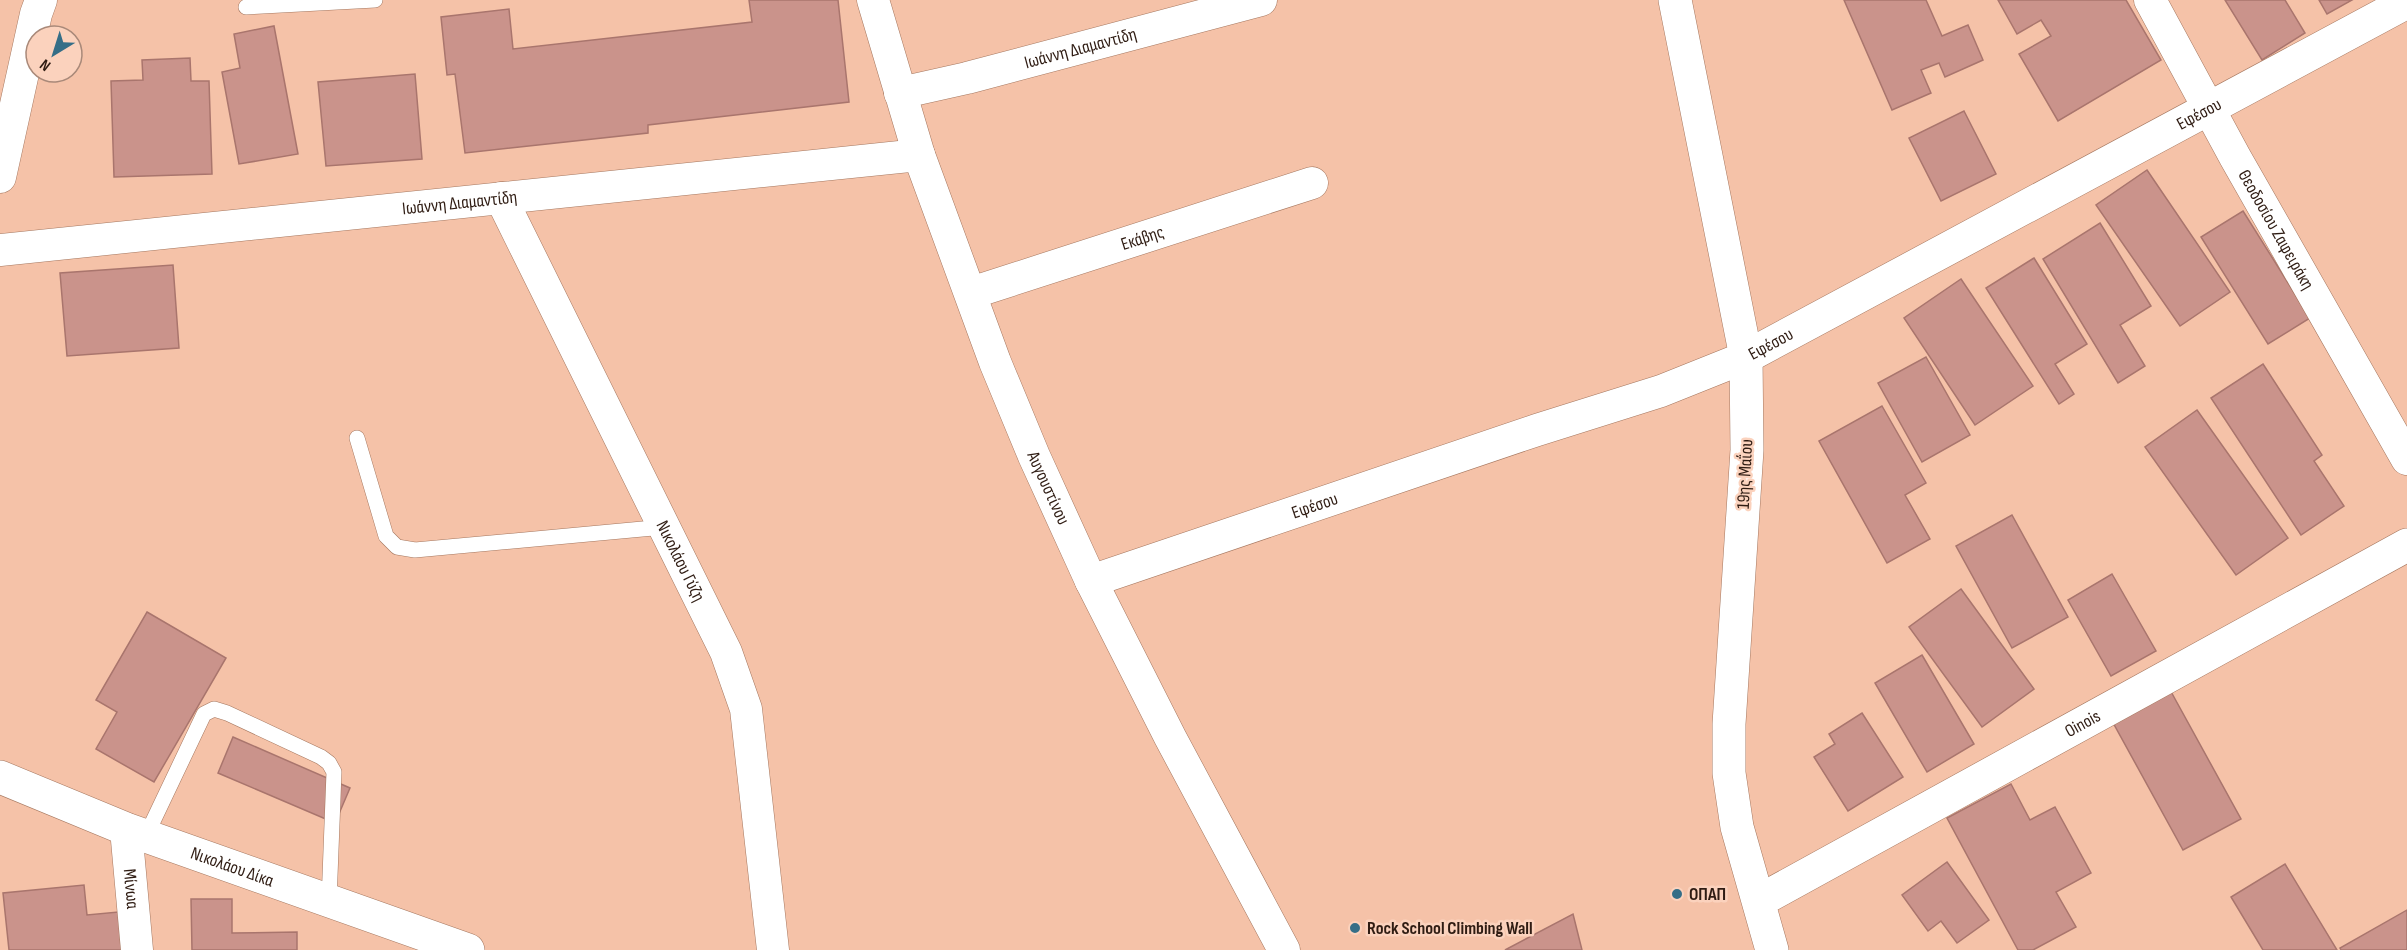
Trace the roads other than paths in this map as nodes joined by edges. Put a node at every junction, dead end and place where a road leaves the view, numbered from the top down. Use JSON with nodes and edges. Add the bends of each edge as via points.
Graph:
{"nodes":[{"id":1,"x":41,"y":0,"type":"edge"},
{"id":2,"x":375,"y":0,"type":"edge"},
{"id":3,"x":873,"y":0,"type":"edge"},
{"id":4,"x":1261,"y":0,"type":"edge"},
{"id":5,"x":1676,"y":0,"type":"edge"},
{"id":6,"x":2150,"y":0,"type":"edge"},
{"id":7,"x":2407,"y":2,"type":"edge"},
{"id":8,"x":246,"y":7,"type":"dead end"},
{"id":9,"x":900,"y":93,"type":"junction"},
{"id":10,"x":2208,"y":109,"type":"junction"},
{"id":11,"x":919,"y":155,"type":"junction"},
{"id":12,"x":0,"y":177,"type":"edge"},
{"id":13,"x":1312,"y":183,"type":"dead end"},
{"id":14,"x":501,"y":198,"type":"junction"},
{"id":15,"x":0,"y":250,"type":"edge"},
{"id":16,"x":971,"y":293,"type":"junction"},
{"id":17,"x":1746,"y":357,"type":"junction"},
{"id":18,"x":357,"y":438,"type":"dead end"},
{"id":19,"x":2407,"y":459,"type":"edge"},
{"id":20,"x":664,"y":527,"type":"junction"},
{"id":21,"x":2407,"y":545,"type":"edge"},
{"id":22,"x":1091,"y":581,"type":"junction"},
{"id":23,"x":0,"y":777,"type":"edge"},
{"id":24,"x":136,"y":832,"type":"junction"},
{"id":25,"x":1759,"y":901,"type":"junction"},
{"id":26,"x":329,"y":902,"type":"junction"},
{"id":27,"x":428,"y":942,"type":"edge"},
{"id":28,"x":137,"y":950,"type":"edge"},
{"id":29,"x":468,"y":950,"type":"edge"},
{"id":30,"x":773,"y":950,"type":"edge"},
{"id":31,"x":1284,"y":950,"type":"edge"},
{"id":32,"x":1772,"y":950,"type":"edge"}],
"edges":[{"from":1,"to":12,"type":"street"},
{"from":2,"to":8,"type":"lane"},
{"from":3,"to":9,"type":"street","name":"Αυγουστίνου"},
{"from":4,"to":9,"type":"street","name":"Ιωάννη Διαμαντίδη"},
{"from":5,"to":17,"type":"street","name":"19ης Μαΐου"},
{"from":6,"to":10,"type":"street","name":"Θεοδοσίου Ζαφειράκη"},
{"from":7,"to":10,"type":"street","name":"Εφέσου"},
{"from":9,"to":11,"type":"street","name":"Αυγουστίνου"},
{"from":10,"to":17,"type":"street","name":"Εφέσου"},
{"from":10,"to":19,"type":"street","name":"Θεοδοσίου Ζαφειράκη"},
{"from":11,"to":14,"type":"street","name":"Ιωάννη Διαμαντίδη"},
{"from":11,"to":16,"type":"street","name":"Αυγουστίνου"},
{"from":13,"to":16,"type":"street","name":"Εκάβης"},
{"from":14,"to":15,"type":"street","name":"Ιωάννη Διαμαντίδη"},
{"from":14,"to":20,"type":"street","name":"Νικολάου Γύζη"},
{"from":16,"to":22,"type":"street","name":"Αυγουστίνου","via":[[1034,456]]},
{"from":17,"to":22,"type":"street","name":"Εφέσου","via":[[1661,391]]},
{"from":17,"to":25,"type":"street","name":"19ης Μαΐου","via":[[1747,450],[1729,772],[1737,827]]},
{"from":18,"to":20,"type":"lane","via":[[386,536],[397,548],[415,550]]},
{"from":20,"to":30,"type":"street","name":"Νικολάου Γύζη","via":[[726,652],[746,709]]},
{"from":21,"to":25,"type":"street","name":"Oinois"},
{"from":22,"to":31,"type":"street","name":"Αυγουστίνου"},
{"from":23,"to":24,"type":"street","name":"Νικολάου Δίκα"},
{"from":24,"to":26,"type":"street","name":"Νικολάου Δίκα"},
{"from":24,"to":26,"type":"lane","via":[[204,714],[214,709],[227,713],[321,757],[334,772]]},
{"from":24,"to":28,"type":"street","name":"Μίνωα"},
{"from":25,"to":32,"type":"street","name":"19ης Μαΐου"},
{"from":26,"to":27,"type":"street","name":"Νικολάου Δίκα"},
{"from":27,"to":29,"type":"street","name":"Νικολάου Δίκα"}]}
